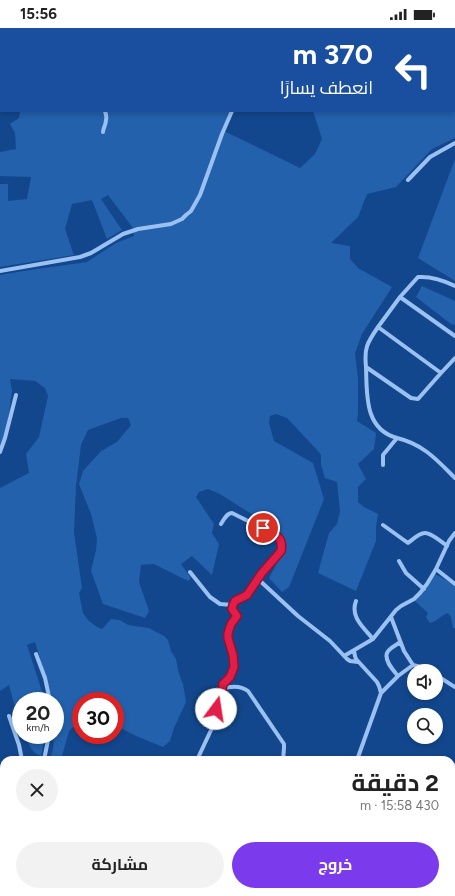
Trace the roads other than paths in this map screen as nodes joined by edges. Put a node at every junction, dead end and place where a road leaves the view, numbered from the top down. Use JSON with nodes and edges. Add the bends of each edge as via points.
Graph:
{"nodes":[{"id":1,"x":105,"y":112,"type":"edge"},
{"id":2,"x":232,"y":112,"type":"edge"},
{"id":3,"x":103,"y":132,"type":"dead end"},
{"id":4,"x":455,"y":143,"type":"edge"},
{"id":5,"x":408,"y":180,"type":"dead end"},
{"id":6,"x":0,"y":271,"type":"edge"},
{"id":7,"x":455,"y":286,"type":"edge"},
{"id":8,"x":400,"y":297,"type":"junction"},
{"id":9,"x":378,"y":327,"type":"junction"},
{"id":10,"x":455,"y":336,"type":"edge"},
{"id":11,"x":455,"y":358,"type":"edge"},
{"id":12,"x":366,"y":367,"type":"junction"},
{"id":13,"x":441,"y":373,"type":"junction"},
{"id":14,"x":16,"y":395,"type":"dead end"},
{"id":15,"x":397,"y":438,"type":"junction"},
{"id":16,"x":0,"y":452,"type":"edge"},
{"id":17,"x":383,"y":465,"type":"dead end"},
{"id":18,"x":455,"y":478,"type":"edge"},
{"id":19,"x":221,"y":524,"type":"dead end"},
{"id":20,"x":383,"y":525,"type":"dead end"},
{"id":21,"x":455,"y":533,"type":"edge"},
{"id":22,"x":447,"y":546,"type":"junction"},
{"id":23,"x":399,"y":561,"type":"dead end"},
{"id":24,"x":436,"y":569,"type":"junction"},
{"id":25,"x":190,"y":572,"type":"dead end"},
{"id":26,"x":258,"y":578,"type":"junction"},
{"id":27,"x":455,"y":584,"type":"edge"},
{"id":28,"x":424,"y":589,"type":"junction"},
{"id":29,"x":356,"y":601,"type":"dead end"},
{"id":30,"x":233,"y":605,"type":"junction"},
{"id":31,"x":391,"y":617,"type":"junction"},
{"id":32,"x":373,"y":639,"type":"junction"},
{"id":33,"x":400,"y":642,"type":"junction"},
{"id":34,"x":354,"y":651,"type":"junction"},
{"id":35,"x":36,"y":654,"type":"dead end"},
{"id":36,"x":344,"y":656,"type":"junction"},
{"id":37,"x":358,"y":662,"type":"junction"},
{"id":38,"x":412,"y":664,"type":"edge"},
{"id":39,"x":407,"y":669,"type":"edge"},
{"id":40,"x":398,"y":676,"type":"junction"},
{"id":41,"x":443,"y":679,"type":"edge"},
{"id":42,"x":455,"y":687,"type":"edge"},
{"id":43,"x":222,"y":689,"type":"junction"},
{"id":44,"x":48,"y":692,"type":"edge"},
{"id":45,"x":381,"y":693,"type":"junction"},
{"id":46,"x":9,"y":716,"type":"dead end"},
{"id":47,"x":47,"y":744,"type":"edge"},
{"id":48,"x":21,"y":756,"type":"edge"},
{"id":49,"x":45,"y":756,"type":"edge"},
{"id":50,"x":199,"y":756,"type":"edge"},
{"id":51,"x":283,"y":756,"type":"edge"},
{"id":52,"x":358,"y":756,"type":"edge"}],
"edges":[{"from":1,"to":3,"type":"street"},
{"from":2,"to":6,"type":"street","via":[[200,195],[191,211],[182,219],[171,224],[123,234],[80,257]]},
{"from":4,"to":5,"type":"street","via":[[430,157]]},
{"from":7,"to":8,"type":"street","via":[[444,280],[418,277]]},
{"from":8,"to":9,"type":"street"},
{"from":8,"to":10,"type":"street"},
{"from":9,"to":12,"type":"street","via":[[366,346]]},
{"from":9,"to":13,"type":"street"},
{"from":11,"to":13,"type":"street"},
{"from":12,"to":13,"type":"street","via":[[411,398],[418,399]]},
{"from":12,"to":15,"type":"street","via":[[372,417],[381,431]]},
{"from":14,"to":16,"type":"street"},
{"from":15,"to":17,"type":"street","via":[[383,455]]},
{"from":15,"to":18,"type":"street","via":[[421,447]]},
{"from":19,"to":26,"type":"street","via":[[226,516],[232,513],[276,535],[279,539],[281,551]]},
{"from":20,"to":22,"type":"street","via":[[408,543],[425,533]]},
{"from":21,"to":22,"type":"street"},
{"from":22,"to":24,"type":"street"},
{"from":23,"to":28,"type":"street","via":[[406,573]]},
{"from":24,"to":27,"type":"street"},
{"from":24,"to":28,"type":"street"},
{"from":25,"to":30,"type":"street","via":[[210,597],[220,604]]},
{"from":26,"to":30,"type":"street","via":[[247,595],[235,601]]},
{"from":26,"to":36,"type":"street"},
{"from":28,"to":31,"type":"street","via":[[396,610]]},
{"from":29,"to":32,"type":"street","via":[[356,617]]},
{"from":30,"to":43,"type":"street","via":[[232,609],[237,616],[231,624],[228,638],[234,667]]},
{"from":31,"to":32,"type":"street"},
{"from":31,"to":33,"type":"street"},
{"from":32,"to":34,"type":"street"},
{"from":33,"to":38,"type":"street"},
{"from":33,"to":40,"type":"street","via":[[387,654],[387,659]]},
{"from":34,"to":36,"type":"street"},
{"from":34,"to":37,"type":"street"},
{"from":35,"to":44,"type":"street"},
{"from":36,"to":37,"type":"street"},
{"from":37,"to":45,"type":"street","via":[[377,682]]},
{"from":39,"to":40,"type":"street"},
{"from":40,"to":45,"type":"street"},
{"from":41,"to":42,"type":"street"},
{"from":43,"to":50,"type":"street","via":[[212,728]]},
{"from":43,"to":51,"type":"street","via":[[236,686],[248,691],[284,744]]},
{"from":45,"to":52,"type":"street"},
{"from":46,"to":48,"type":"street"},
{"from":47,"to":49,"type":"street"}]}
